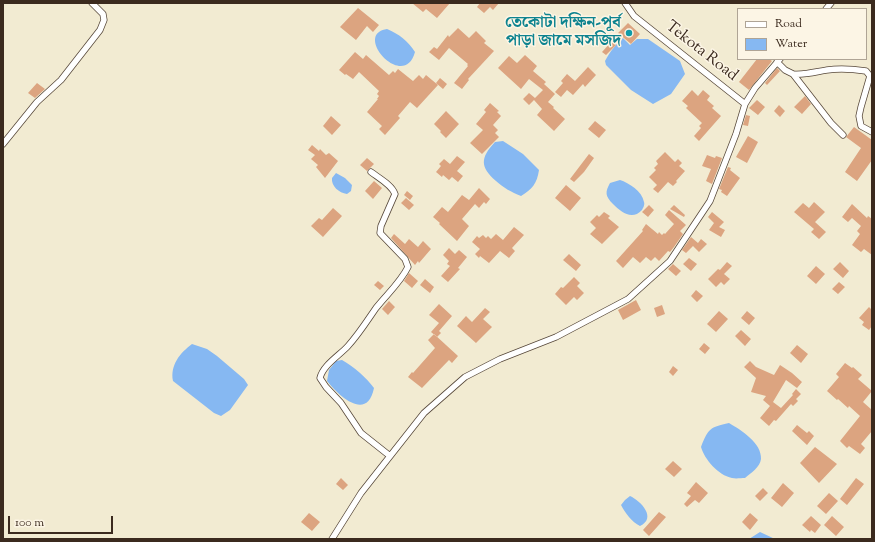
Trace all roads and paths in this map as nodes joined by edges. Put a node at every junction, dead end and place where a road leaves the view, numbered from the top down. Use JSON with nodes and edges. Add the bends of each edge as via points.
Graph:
{"nodes":[{"id":1,"x":92,"y":3,"type":"edge"},
{"id":2,"x":625,"y":3,"type":"edge"},
{"id":3,"x":778,"y":61,"type":"edge"},
{"id":4,"x":793,"y":74,"type":"junction"},
{"id":5,"x":745,"y":104,"type":"junction"},
{"id":6,"x":872,"y":132,"type":"edge"},
{"id":7,"x":843,"y":135,"type":"dead end"},
{"id":8,"x":3,"y":144,"type":"edge"},
{"id":9,"x":371,"y":172,"type":"dead end"},
{"id":10,"x":390,"y":456,"type":"junction"},
{"id":11,"x":332,"y":539,"type":"edge"}],
"edges":[{"from":1,"to":8,"type":"street","via":[[103,14],[104,20],[100,30],[61,80],[37,102]]},
{"from":2,"to":5,"type":"street","name":"Tekota Road","via":[[634,16]]},
{"from":3,"to":4,"type":"street","via":[[785,70]]},
{"from":3,"to":5,"type":"street"},
{"from":4,"to":6,"type":"street","via":[[804,75],[836,69],[866,71],[870,76],[859,116],[861,126]]},
{"from":4,"to":7,"type":"street"},
{"from":5,"to":10,"type":"street","via":[[710,201],[670,261],[628,299],[556,337],[500,359],[465,377],[424,413]]},
{"from":9,"to":10,"type":"street","via":[[394,191],[380,233],[400,253],[408,267],[354,339],[326,368],[320,378],[362,433]]},
{"from":10,"to":11,"type":"street","via":[[361,494]]}]}
